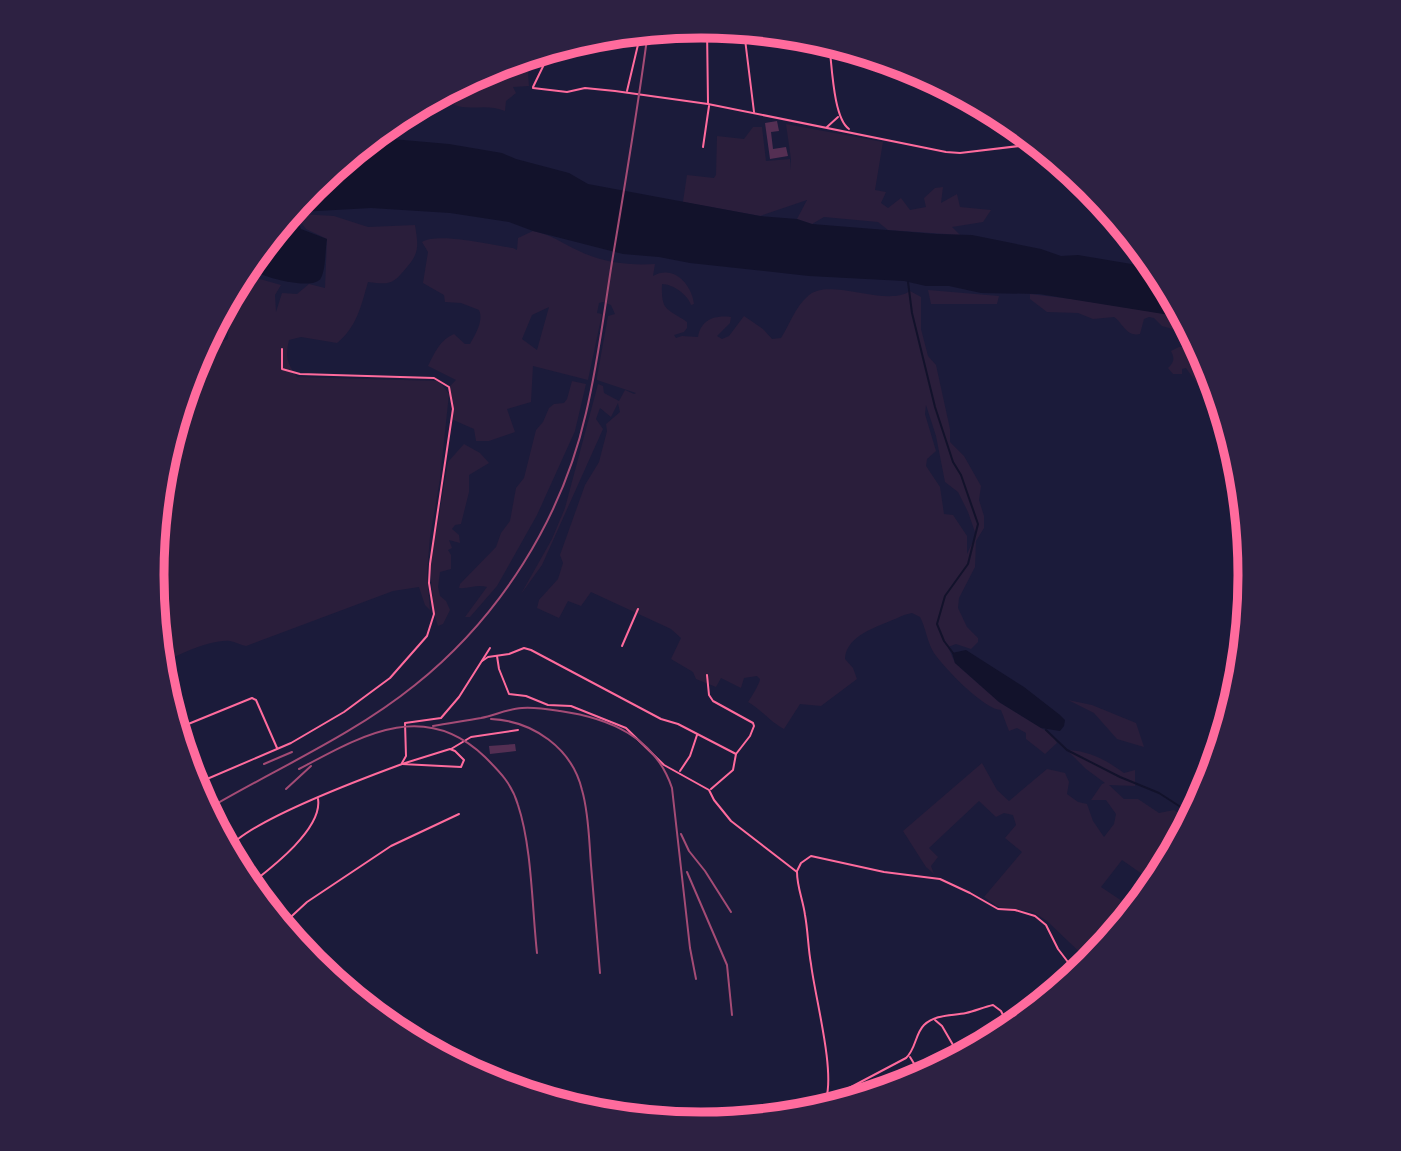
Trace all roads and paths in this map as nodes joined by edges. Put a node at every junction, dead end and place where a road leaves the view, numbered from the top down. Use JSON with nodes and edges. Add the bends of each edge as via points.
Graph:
{"nodes":[{"id":1,"x":706,"y":38,"type":"edge"},
{"id":2,"x":745,"y":41,"type":"edge"},
{"id":3,"x":639,"y":42,"type":"edge"},
{"id":4,"x":832,"y":55,"type":"edge"},
{"id":5,"x":545,"y":62,"type":"edge"},
{"id":6,"x":627,"y":92,"type":"junction"},
{"id":7,"x":709,"y":104,"type":"junction"},
{"id":8,"x":754,"y":112,"type":"junction"},
{"id":9,"x":839,"y":116,"type":"junction"},
{"id":10,"x":827,"y":127,"type":"junction"},
{"id":11,"x":853,"y":131,"type":"junction"},
{"id":12,"x":1022,"y":146,"type":"edge"},
{"id":13,"x":704,"y":147,"type":"dead end"},
{"id":14,"x":282,"y":349,"type":"dead end"},
{"id":15,"x":638,"y":609,"type":"dead end"},
{"id":16,"x":622,"y":646,"type":"dead end"},
{"id":17,"x":490,"y":648,"type":"dead end"},
{"id":18,"x":497,"y":656,"type":"junction"},
{"id":19,"x":482,"y":661,"type":"junction"},
{"id":20,"x":707,"y":675,"type":"dead end"},
{"id":21,"x":185,"y":725,"type":"edge"},
{"id":22,"x":518,"y":730,"type":"dead end"},
{"id":23,"x":697,"y":734,"type":"junction"},
{"id":24,"x":277,"y":749,"type":"junction"},
{"id":25,"x":450,"y":749,"type":"junction"},
{"id":26,"x":736,"y":754,"type":"junction"},
{"id":27,"x":402,"y":764,"type":"junction"},
{"id":28,"x":679,"y":773,"type":"junction"},
{"id":29,"x":204,"y":780,"type":"edge"},
{"id":30,"x":709,"y":790,"type":"junction"},
{"id":31,"x":318,"y":799,"type":"junction"},
{"id":32,"x":459,"y":814,"type":"dead end"},
{"id":33,"x":234,"y":841,"type":"edge"},
{"id":34,"x":797,"y":872,"type":"junction"},
{"id":35,"x":257,"y":878,"type":"edge"},
{"id":36,"x":288,"y":919,"type":"edge"},
{"id":37,"x":1070,"y":965,"type":"edge"},
{"id":38,"x":1005,"y":1018,"type":"edge"},
{"id":39,"x":933,"y":1019,"type":"junction"},
{"id":40,"x":955,"y":1048,"type":"edge"},
{"id":41,"x":909,"y":1056,"type":"junction"},
{"id":42,"x":916,"y":1067,"type":"edge"},
{"id":43,"x":844,"y":1092,"type":"joint"},
{"id":44,"x":839,"y":1094,"type":"edge"},
{"id":45,"x":827,"y":1097,"type":"edge"}],
"edges":[{"from":1,"to":7,"type":"street"},
{"from":2,"to":8,"type":"street"},
{"from":3,"to":6,"type":"street"},
{"from":4,"to":9,"type":"street"},
{"from":5,"to":6,"type":"street","via":[[533,88]]},
{"from":6,"to":7,"type":"street"},
{"from":7,"to":8,"type":"street"},
{"from":7,"to":13,"type":"street"},
{"from":8,"to":10,"type":"street"},
{"from":9,"to":10,"type":"street"},
{"from":9,"to":11,"type":"street"},
{"from":10,"to":11,"type":"street"},
{"from":11,"to":12,"type":"street","via":[[960,153]]},
{"from":14,"to":24,"type":"street","via":[[282,369],[287,372],[434,378],[449,387],[453,408],[429,583],[433,614],[427,636],[390,678],[344,712]]},
{"from":15,"to":16,"type":"street"},
{"from":17,"to":19,"type":"street"},
{"from":18,"to":19,"type":"street"},
{"from":18,"to":23,"type":"street","via":[[531,650]]},
{"from":18,"to":28,"type":"street","via":[[509,694],[571,706],[610,720]]},
{"from":19,"to":27,"type":"street","via":[[441,718],[405,723]]},
{"from":20,"to":26,"type":"street","via":[[713,701],[753,723],[750,736]]},
{"from":21,"to":24,"type":"street","via":[[252,698]]},
{"from":22,"to":25,"type":"street","via":[[471,737]]},
{"from":23,"to":26,"type":"street"},
{"from":23,"to":28,"type":"street"},
{"from":24,"to":29,"type":"street"},
{"from":25,"to":27,"type":"street"},
{"from":25,"to":27,"type":"street","via":[[464,760],[461,767]]},
{"from":26,"to":30,"type":"street","via":[[733,769]]},
{"from":27,"to":31,"type":"street"},
{"from":28,"to":30,"type":"street"},
{"from":30,"to":34,"type":"street","via":[[731,821]]},
{"from":31,"to":33,"type":"street"},
{"from":31,"to":35,"type":"street","via":[[318,811],[304,833]]},
{"from":32,"to":36,"type":"street","via":[[391,846]]},
{"from":34,"to":37,"type":"street","via":[[811,856],[940,879],[998,909],[1035,916],[1046,925]]},
{"from":34,"to":45,"type":"street","via":[[827,1064]]},
{"from":38,"to":39,"type":"street","via":[[993,1005]]},
{"from":39,"to":40,"type":"street"},
{"from":39,"to":41,"type":"street","via":[[922,1027]]},
{"from":41,"to":42,"type":"street"},
{"from":41,"to":43,"type":"street"},
{"from":43,"to":44,"type":"street"}]}
